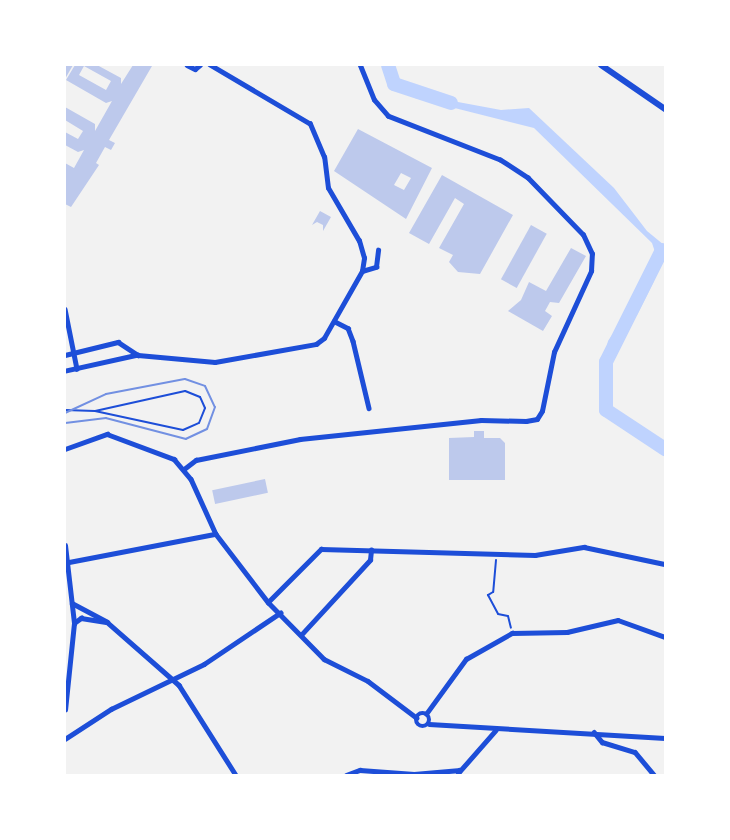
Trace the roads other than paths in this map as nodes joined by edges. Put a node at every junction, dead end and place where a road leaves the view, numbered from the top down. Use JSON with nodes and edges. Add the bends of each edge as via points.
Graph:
{"nodes":[{"id":1,"x":187,"y":65,"type":"edge"},
{"id":2,"x":200,"y":65,"type":"edge"},
{"id":3,"x":210,"y":65,"type":"edge"},
{"id":4,"x":360,"y":65,"type":"edge"},
{"id":5,"x":601,"y":65,"type":"edge"},
{"id":6,"x":665,"y":109,"type":"edge"},
{"id":7,"x":378,"y":250,"type":"dead end"},
{"id":8,"x":362,"y":271,"type":"junction"},
{"id":9,"x":65,"y":309,"type":"edge"},
{"id":10,"x":334,"y":321,"type":"junction"},
{"id":11,"x":73,"y":352,"type":"junction"},
{"id":12,"x":65,"y":355,"type":"edge"},
{"id":13,"x":138,"y":355,"type":"junction"},
{"id":14,"x":77,"y":369,"type":"junction"},
{"id":15,"x":65,"y":371,"type":"edge"},
{"id":16,"x":369,"y":408,"type":"dead end"},
{"id":17,"x":65,"y":410,"type":"edge"},
{"id":18,"x":95,"y":411,"type":"junction"},
{"id":19,"x":65,"y":449,"type":"edge"},
{"id":20,"x":184,"y":469,"type":"junction"},
{"id":21,"x":216,"y":534,"type":"junction"},
{"id":22,"x":65,"y":545,"type":"edge"},
{"id":23,"x":371,"y":550,"type":"junction"},
{"id":24,"x":69,"y":562,"type":"junction"},
{"id":25,"x":665,"y":564,"type":"edge"},
{"id":26,"x":72,"y":603,"type":"junction"},
{"id":27,"x":268,"y":603,"type":"junction"},
{"id":28,"x":280,"y":613,"type":"junction"},
{"id":29,"x":107,"y":622,"type":"junction"},
{"id":30,"x":74,"y":623,"type":"junction"},
{"id":31,"x":301,"y":635,"type":"junction"},
{"id":32,"x":665,"y":637,"type":"edge"},
{"id":33,"x":172,"y":680,"type":"junction"},
{"id":34,"x":65,"y":710,"type":"edge"},
{"id":35,"x":426,"y":714,"type":"junction"},
{"id":36,"x":417,"y":718,"type":"junction"},
{"id":37,"x":429,"y":724,"type":"junction"},
{"id":38,"x":495,"y":731,"type":"junction"},
{"id":39,"x":594,"y":732,"type":"junction"},
{"id":40,"x":665,"y":738,"type":"edge"},
{"id":41,"x":65,"y":739,"type":"edge"},
{"id":42,"x":458,"y":774,"type":"edge"},
{"id":43,"x":236,"y":775,"type":"edge"},
{"id":44,"x":346,"y":775,"type":"edge"},
{"id":45,"x":654,"y":775,"type":"edge"}],
"edges":[{"from":1,"to":2,"type":"street","via":[[192,69]]},
{"from":3,"to":8,"type":"street","via":[[310,124],[324,157],[328,188],[359,241]]},
{"from":4,"to":20,"type":"street","via":[[374,100],[388,116],[500,160],[528,178],[583,235],[592,254],[591,271],[554,352],[542,411],[537,419],[526,421],[481,420],[300,439],[196,460]]},
{"from":5,"to":6,"type":"main road"},
{"from":7,"to":8,"type":"street","via":[[376,267]]},
{"from":8,"to":10,"type":"street"},
{"from":9,"to":11,"type":"street"},
{"from":10,"to":13,"type":"street","via":[[316,344],[267,353],[215,362]]},
{"from":10,"to":16,"type":"street","via":[[348,328]]},
{"from":11,"to":12,"type":"street"},
{"from":11,"to":13,"type":"street","via":[[118,342]]},
{"from":11,"to":14,"type":"street"},
{"from":13,"to":14,"type":"street"},
{"from":14,"to":15,"type":"street"},
{"from":17,"to":18,"type":"lane"},
{"from":18,"to":18,"type":"lane","via":[[183,391],[197,395],[205,408],[199,423],[183,430]]},
{"from":19,"to":20,"type":"street","via":[[111,435],[166,454]]},
{"from":20,"to":21,"type":"street"},
{"from":21,"to":24,"type":"street"},
{"from":21,"to":27,"type":"street"},
{"from":22,"to":24,"type":"street"},
{"from":23,"to":25,"type":"street","via":[[535,555],[584,547]]},
{"from":23,"to":27,"type":"street","via":[[321,549]]},
{"from":23,"to":31,"type":"street","via":[[370,560]]},
{"from":24,"to":26,"type":"street"},
{"from":26,"to":29,"type":"street"},
{"from":26,"to":30,"type":"street"},
{"from":27,"to":28,"type":"street"},
{"from":28,"to":31,"type":"street"},
{"from":28,"to":33,"type":"street","via":[[246,639]]},
{"from":29,"to":30,"type":"street","via":[[81,618]]},
{"from":29,"to":33,"type":"street"},
{"from":30,"to":34,"type":"street"},
{"from":31,"to":36,"type":"street","via":[[324,659],[368,681]]},
{"from":32,"to":35,"type":"street","via":[[618,620],[567,632],[512,633],[466,659]]},
{"from":33,"to":41,"type":"street","via":[[111,709]]},
{"from":33,"to":43,"type":"street"},
{"from":35,"to":36,"type":"street"},
{"from":35,"to":37,"type":"street"},
{"from":36,"to":37,"type":"street","via":[[422,727]]},
{"from":37,"to":38,"type":"street"},
{"from":38,"to":39,"type":"street"},
{"from":38,"to":42,"type":"street"},
{"from":39,"to":40,"type":"street"},
{"from":39,"to":45,"type":"street","via":[[602,742],[635,752]]},
{"from":42,"to":44,"type":"street","via":[[360,770]]}]}
